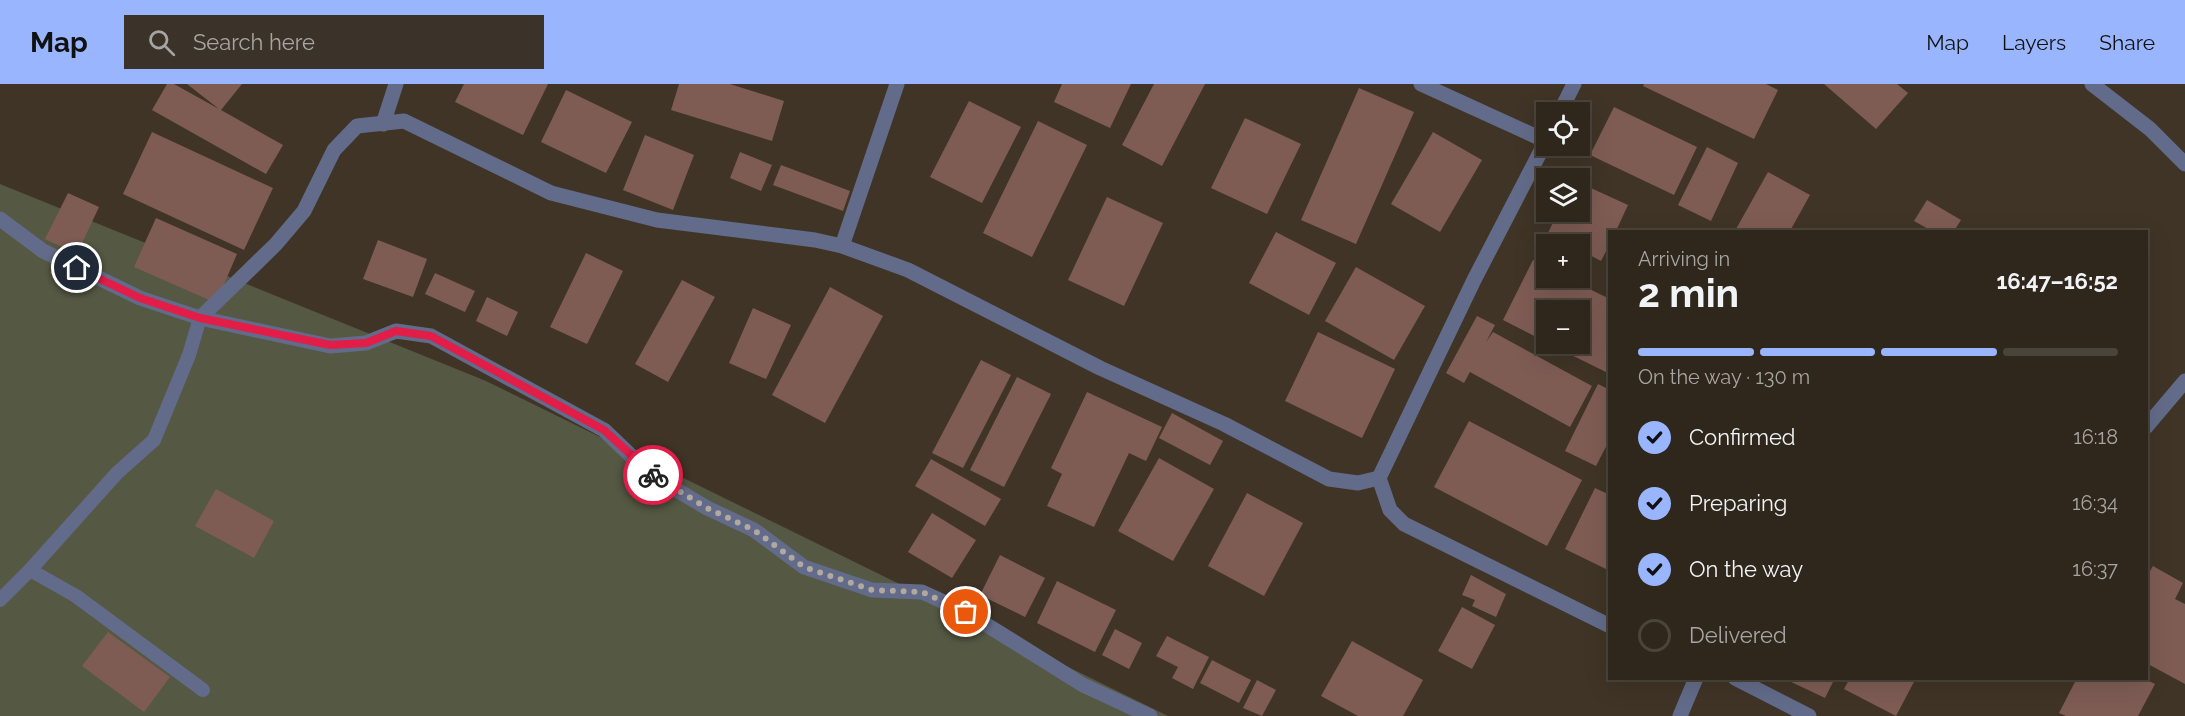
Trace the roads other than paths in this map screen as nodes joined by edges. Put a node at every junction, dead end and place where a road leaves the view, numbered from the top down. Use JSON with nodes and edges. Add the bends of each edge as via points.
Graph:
{"nodes":[{"id":1,"x":396,"y":84,"type":"edge"},
{"id":2,"x":897,"y":84,"type":"edge"},
{"id":3,"x":1421,"y":84,"type":"edge"},
{"id":4,"x":1574,"y":84,"type":"edge"},
{"id":5,"x":2092,"y":84,"type":"edge"},
{"id":6,"x":1565,"y":102,"type":"edge"},
{"id":7,"x":383,"y":124,"type":"junction"},
{"id":8,"x":2185,"y":164,"type":"edge"},
{"id":9,"x":0,"y":219,"type":"edge"},
{"id":10,"x":842,"y":246,"type":"junction"},
{"id":11,"x":200,"y":318,"type":"junction"},
{"id":12,"x":2185,"y":381,"type":"edge"},
{"id":13,"x":2148,"y":425,"type":"edge"},
{"id":14,"x":1379,"y":478,"type":"junction"},
{"id":15,"x":30,"y":570,"type":"junction"},
{"id":16,"x":0,"y":600,"type":"edge"},
{"id":17,"x":1608,"y":625,"type":"edge"},
{"id":18,"x":1695,"y":680,"type":"edge"},
{"id":19,"x":1739,"y":680,"type":"edge"},
{"id":20,"x":203,"y":690,"type":"dead end"},
{"id":21,"x":1150,"y":716,"type":"edge"},
{"id":22,"x":1680,"y":716,"type":"edge"},
{"id":23,"x":1809,"y":716,"type":"edge"}],
"edges":[{"from":1,"to":7,"type":"street"},
{"from":2,"to":10,"type":"street"},
{"from":3,"to":14,"type":"street","via":[[1546,141]]},
{"from":4,"to":6,"type":"street"},
{"from":5,"to":8,"type":"street","via":[[2150,129]]},
{"from":7,"to":10,"type":"street","via":[[404,121],[550,193],[605,208],[657,220]]},
{"from":7,"to":11,"type":"street","via":[[357,126],[334,150],[304,211]]},
{"from":9,"to":11,"type":"street","via":[[53,256],[140,298]]},
{"from":10,"to":14,"type":"street","via":[[908,270],[1329,479],[1358,483]]},
{"from":11,"to":15,"type":"lane","via":[[189,356],[154,440],[117,473]]},
{"from":11,"to":21,"type":"street","via":[[330,345],[366,343],[396,331],[431,336],[604,430],[650,474],[754,530],[804,567],[872,590],[922,592],[966,612],[1083,685]]},
{"from":12,"to":13,"type":"street"},
{"from":14,"to":17,"type":"street","via":[[1390,510],[1404,524]]},
{"from":15,"to":16,"type":"lane"},
{"from":15,"to":20,"type":"lane","via":[[76,596]]},
{"from":18,"to":22,"type":"street"},
{"from":19,"to":23,"type":"street"}]}
